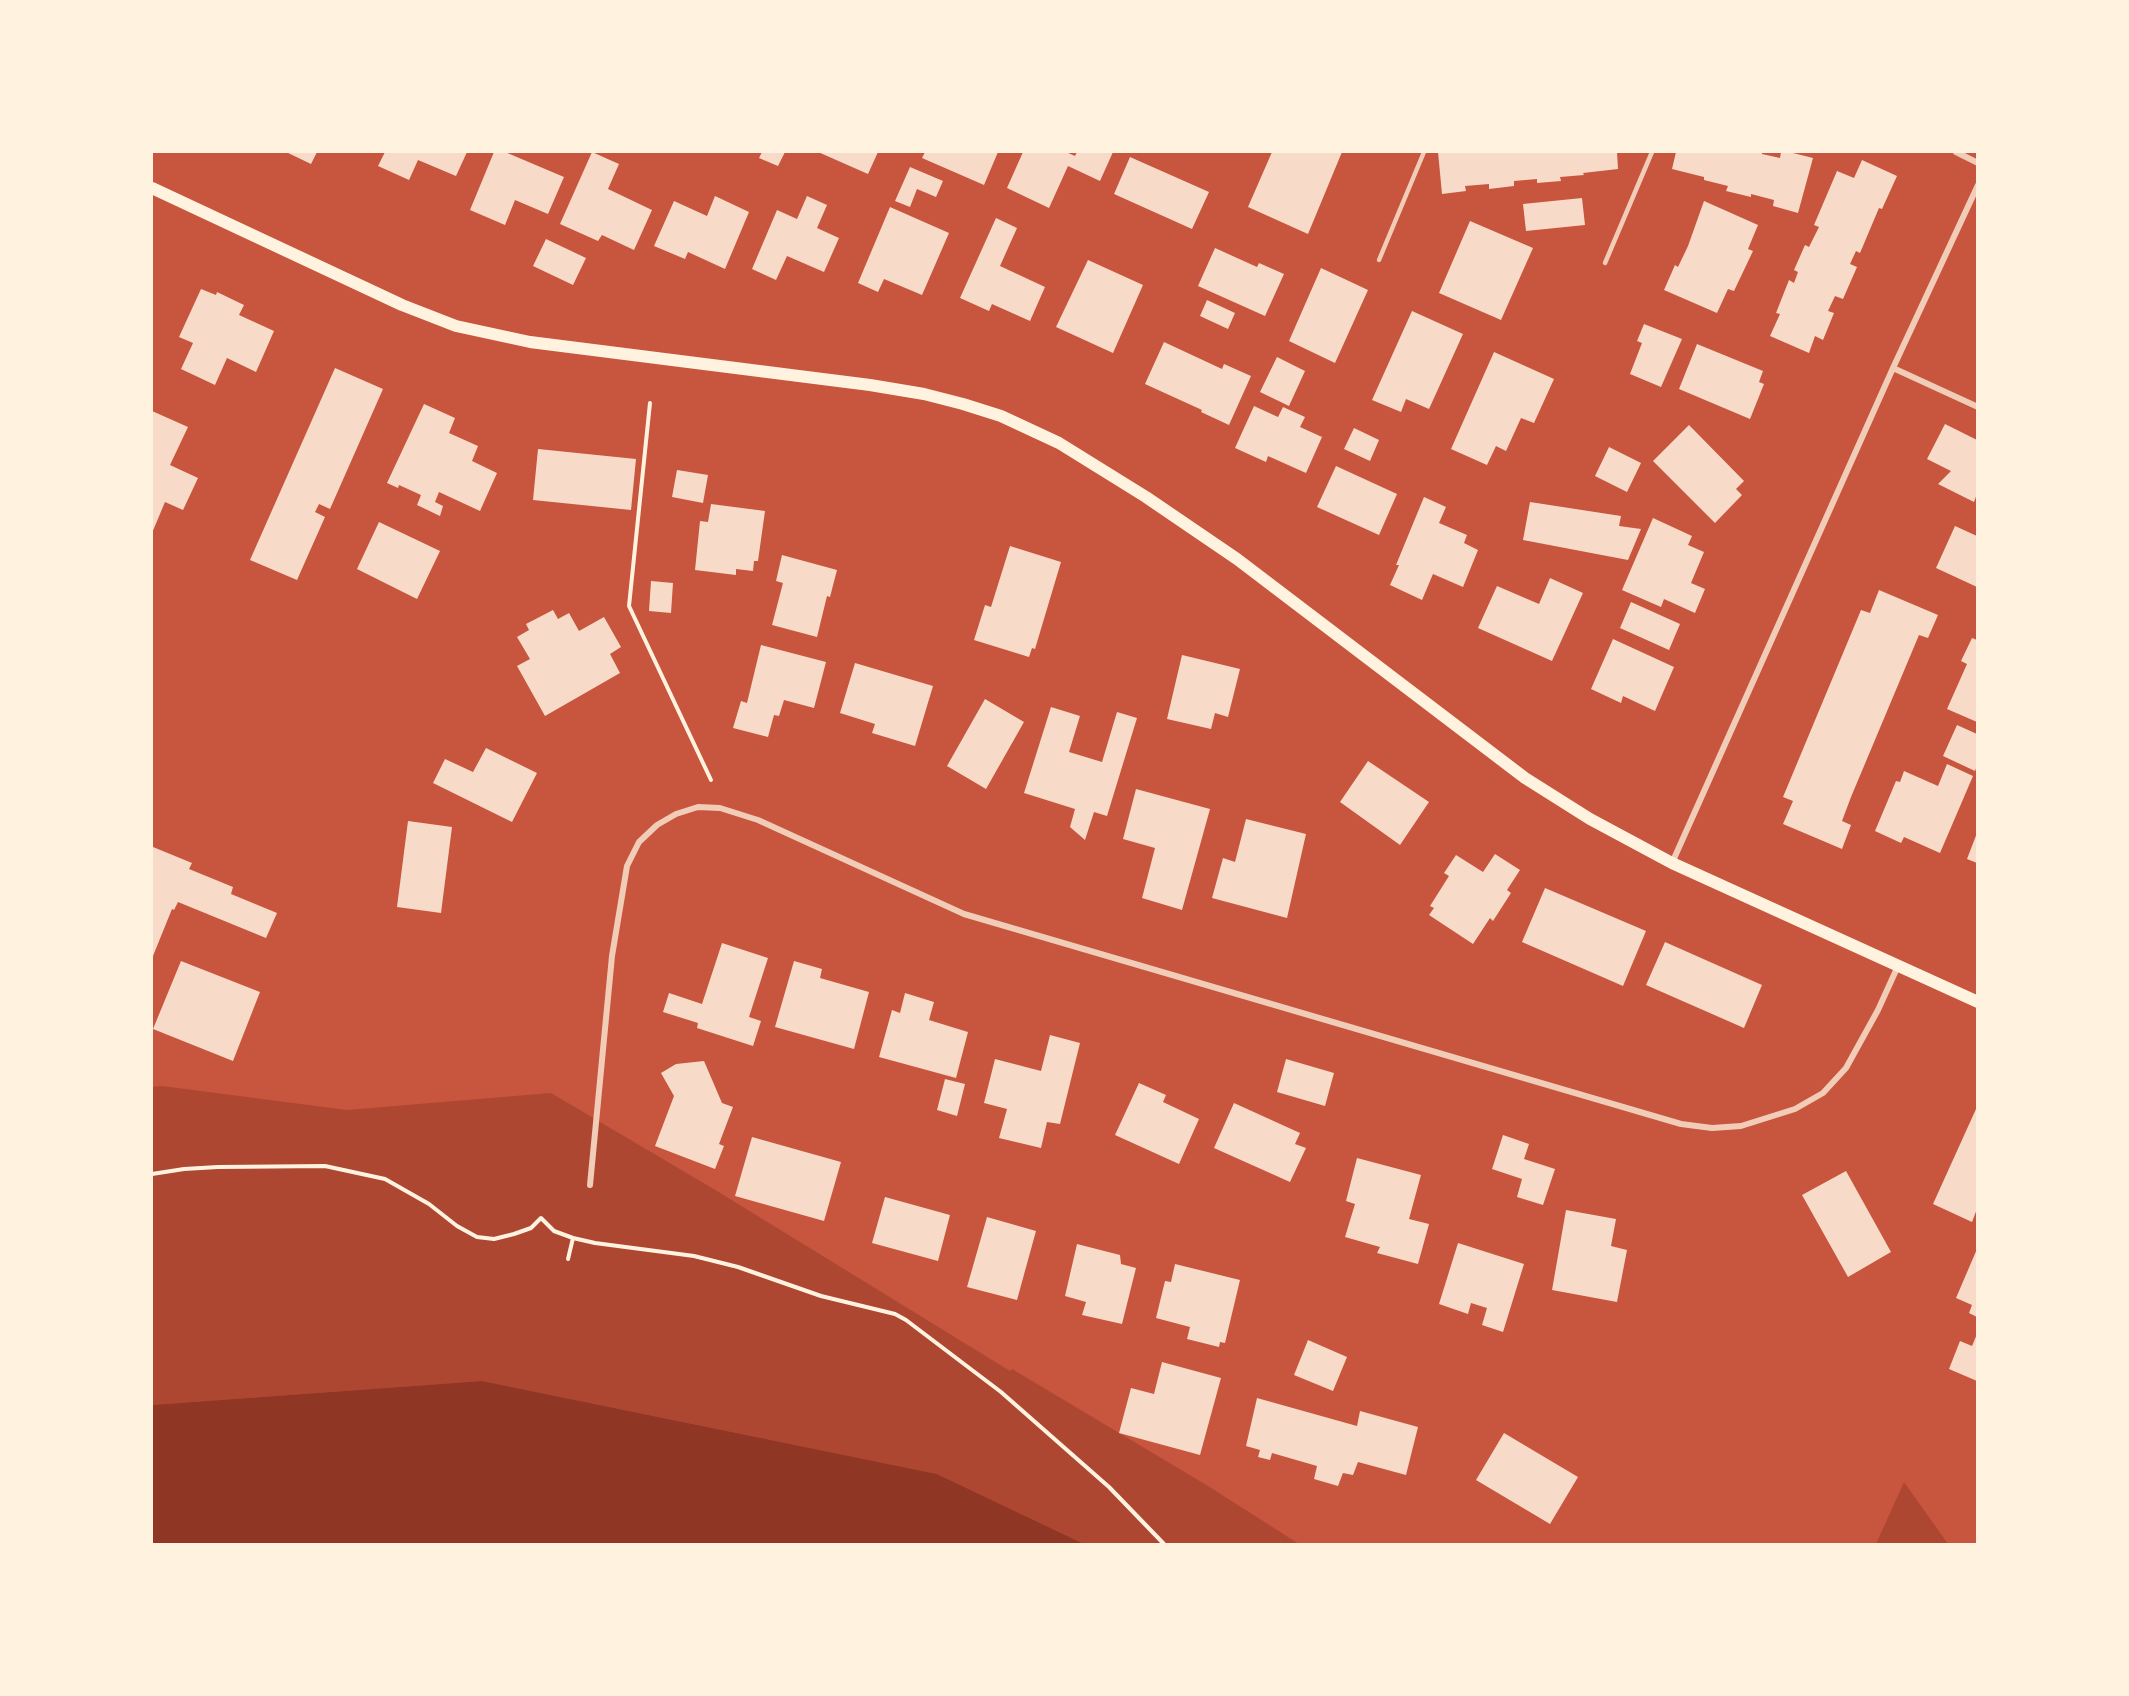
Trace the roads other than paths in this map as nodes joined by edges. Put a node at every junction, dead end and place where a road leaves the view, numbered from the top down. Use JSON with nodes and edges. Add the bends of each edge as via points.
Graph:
{"nodes":[{"id":1,"x":1424,"y":152,"type":"edge"},
{"id":2,"x":1652,"y":152,"type":"edge"},
{"id":3,"x":1956,"y":152,"type":"edge"},
{"id":4,"x":1977,"y":163,"type":"edge"},
{"id":5,"x":1977,"y":185,"type":"edge"},
{"id":6,"x":152,"y":188,"type":"edge"},
{"id":7,"x":1379,"y":260,"type":"dead end"},
{"id":8,"x":1605,"y":263,"type":"dead end"},
{"id":9,"x":1893,"y":368,"type":"junction"},
{"id":10,"x":1977,"y":407,"type":"edge"},
{"id":11,"x":1672,"y":863,"type":"junction"},
{"id":12,"x":1898,"y":966,"type":"junction"},
{"id":13,"x":1977,"y":1002,"type":"edge"},
{"id":14,"x":590,"y":1185,"type":"dead end"}],
"edges":[{"from":1,"to":7,"type":"lane"},
{"from":2,"to":8,"type":"lane"},
{"from":3,"to":4,"type":"street"},
{"from":5,"to":9,"type":"street"},
{"from":6,"to":11,"type":"main road","via":[[402,305],[456,326],[530,342],[870,385],[924,394],[1000,416],[1059,443],[1146,497],[1258,574],[1525,778]]},
{"from":9,"to":10,"type":"street"},
{"from":9,"to":11,"type":"street"},
{"from":11,"to":12,"type":"main road"},
{"from":12,"to":13,"type":"main road"},
{"from":12,"to":14,"type":"street","via":[[1846,1068],[1822,1093],[1795,1109],[1741,1126],[1681,1124],[964,914],[758,820],[720,808],[698,807],[657,825],[639,842],[627,866],[612,956]]}]}
